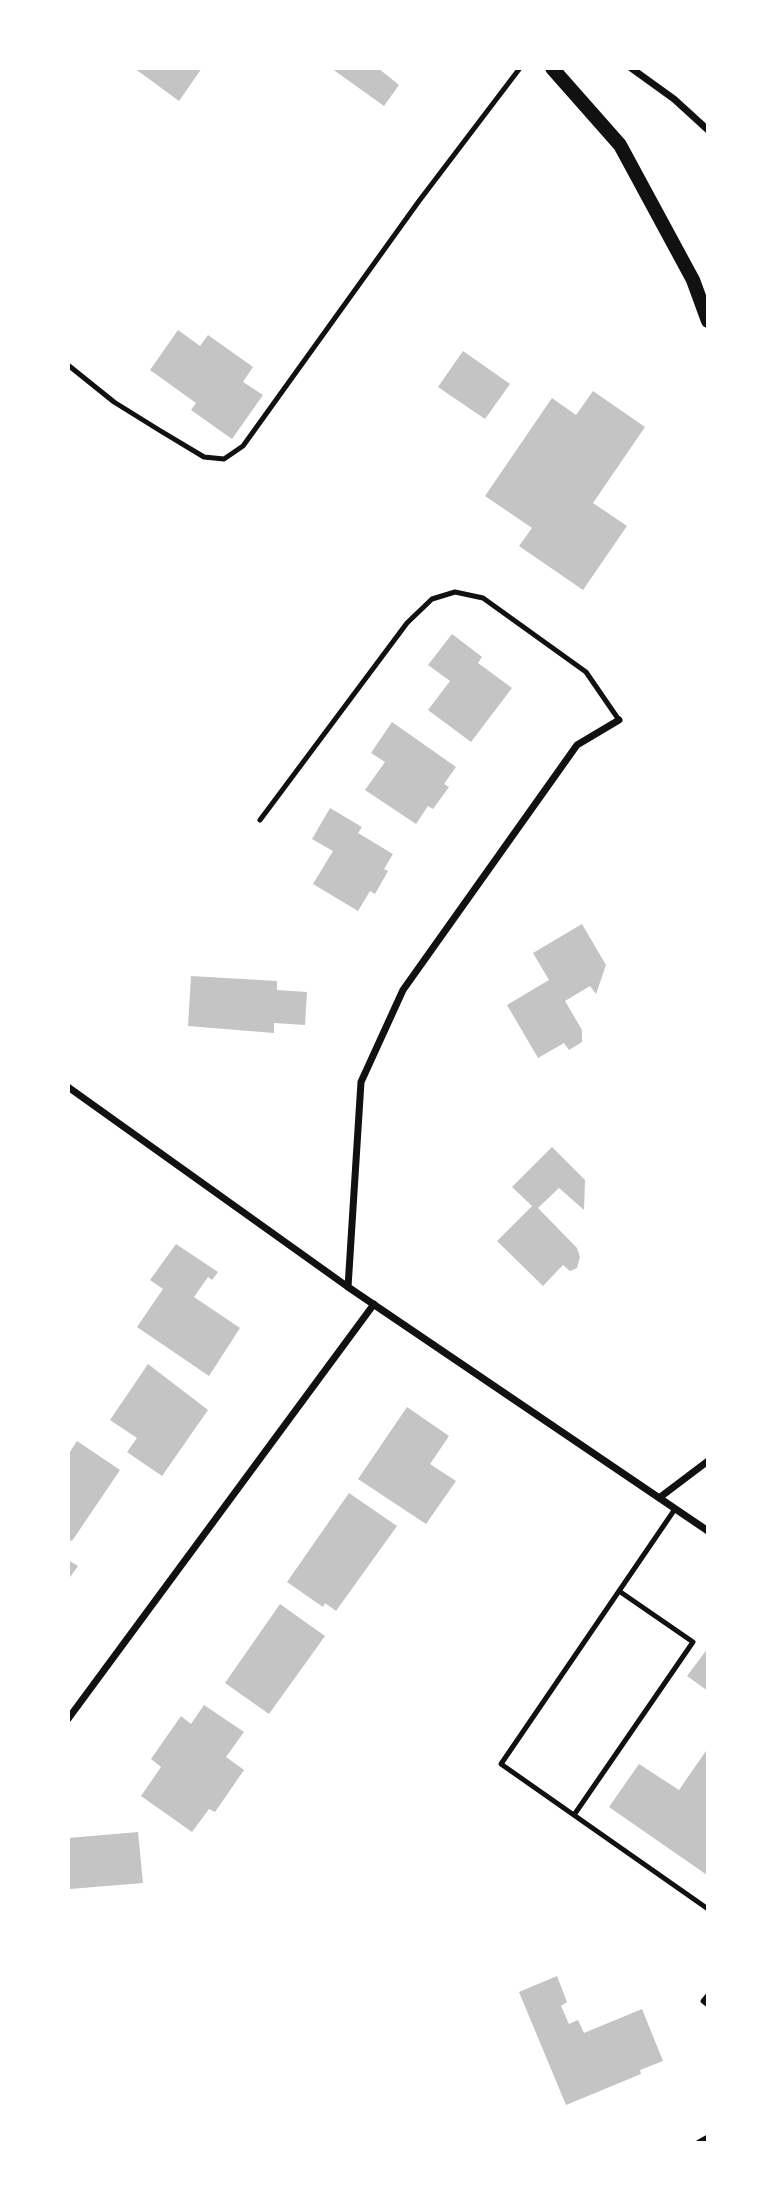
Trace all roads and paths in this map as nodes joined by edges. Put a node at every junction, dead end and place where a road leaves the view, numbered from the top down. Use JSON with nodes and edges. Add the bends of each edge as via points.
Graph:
{"nodes":[{"id":1,"x":520,"y":68,"type":"edge"},
{"id":2,"x":552,"y":68,"type":"edge"},
{"id":3,"x":631,"y":68,"type":"edge"},
{"id":4,"x":708,"y":130,"type":"edge"},
{"id":5,"x":708,"y":321,"type":"edge"},
{"id":6,"x":68,"y":365,"type":"edge"},
{"id":7,"x":619,"y":720,"type":"joint"},
{"id":8,"x":260,"y":820,"type":"dead end"},
{"id":9,"x":68,"y":1087,"type":"edge"},
{"id":10,"x":348,"y":1287,"type":"junction"},
{"id":11,"x":374,"y":1304,"type":"junction"},
{"id":12,"x":708,"y":1461,"type":"edge"},
{"id":13,"x":659,"y":1497,"type":"junction"},
{"id":14,"x":675,"y":1509,"type":"junction"},
{"id":15,"x":708,"y":1531,"type":"edge"},
{"id":16,"x":619,"y":1591,"type":"junction"},
{"id":17,"x":68,"y":1719,"type":"edge"},
{"id":18,"x":574,"y":1815,"type":"junction"},
{"id":19,"x":708,"y":1909,"type":"edge"},
{"id":20,"x":708,"y":1995,"type":"edge"},
{"id":21,"x":708,"y":2006,"type":"edge"},
{"id":22,"x":708,"y":2138,"type":"edge"},
{"id":23,"x":699,"y":2143,"type":"edge"}],
"edges":[{"from":1,"to":6,"type":"lane","via":[[243,446],[224,459],[204,457],[181,444],[114,402]]},
{"from":2,"to":5,"type":"main road","via":[[620,145],[693,280]]},
{"from":3,"to":4,"type":"street"},
{"from":7,"to":8,"type":"lane","via":[[586,672],[483,598],[456,592],[432,600],[407,623]]},
{"from":7,"to":10,"type":"street","via":[[577,745],[403,990],[361,1082]]},
{"from":9,"to":10,"type":"street"},
{"from":10,"to":11,"type":"street"},
{"from":11,"to":13,"type":"street"},
{"from":11,"to":17,"type":"street"},
{"from":12,"to":13,"type":"street"},
{"from":13,"to":14,"type":"street"},
{"from":14,"to":15,"type":"street"},
{"from":14,"to":16,"type":"lane"},
{"from":16,"to":18,"type":"lane","via":[[501,1764]]},
{"from":16,"to":18,"type":"lane","via":[[693,1642]]},
{"from":18,"to":19,"type":"lane"},
{"from":20,"to":21,"type":"lane","via":[[703,2001]]},
{"from":22,"to":23,"type":"street"}]}
